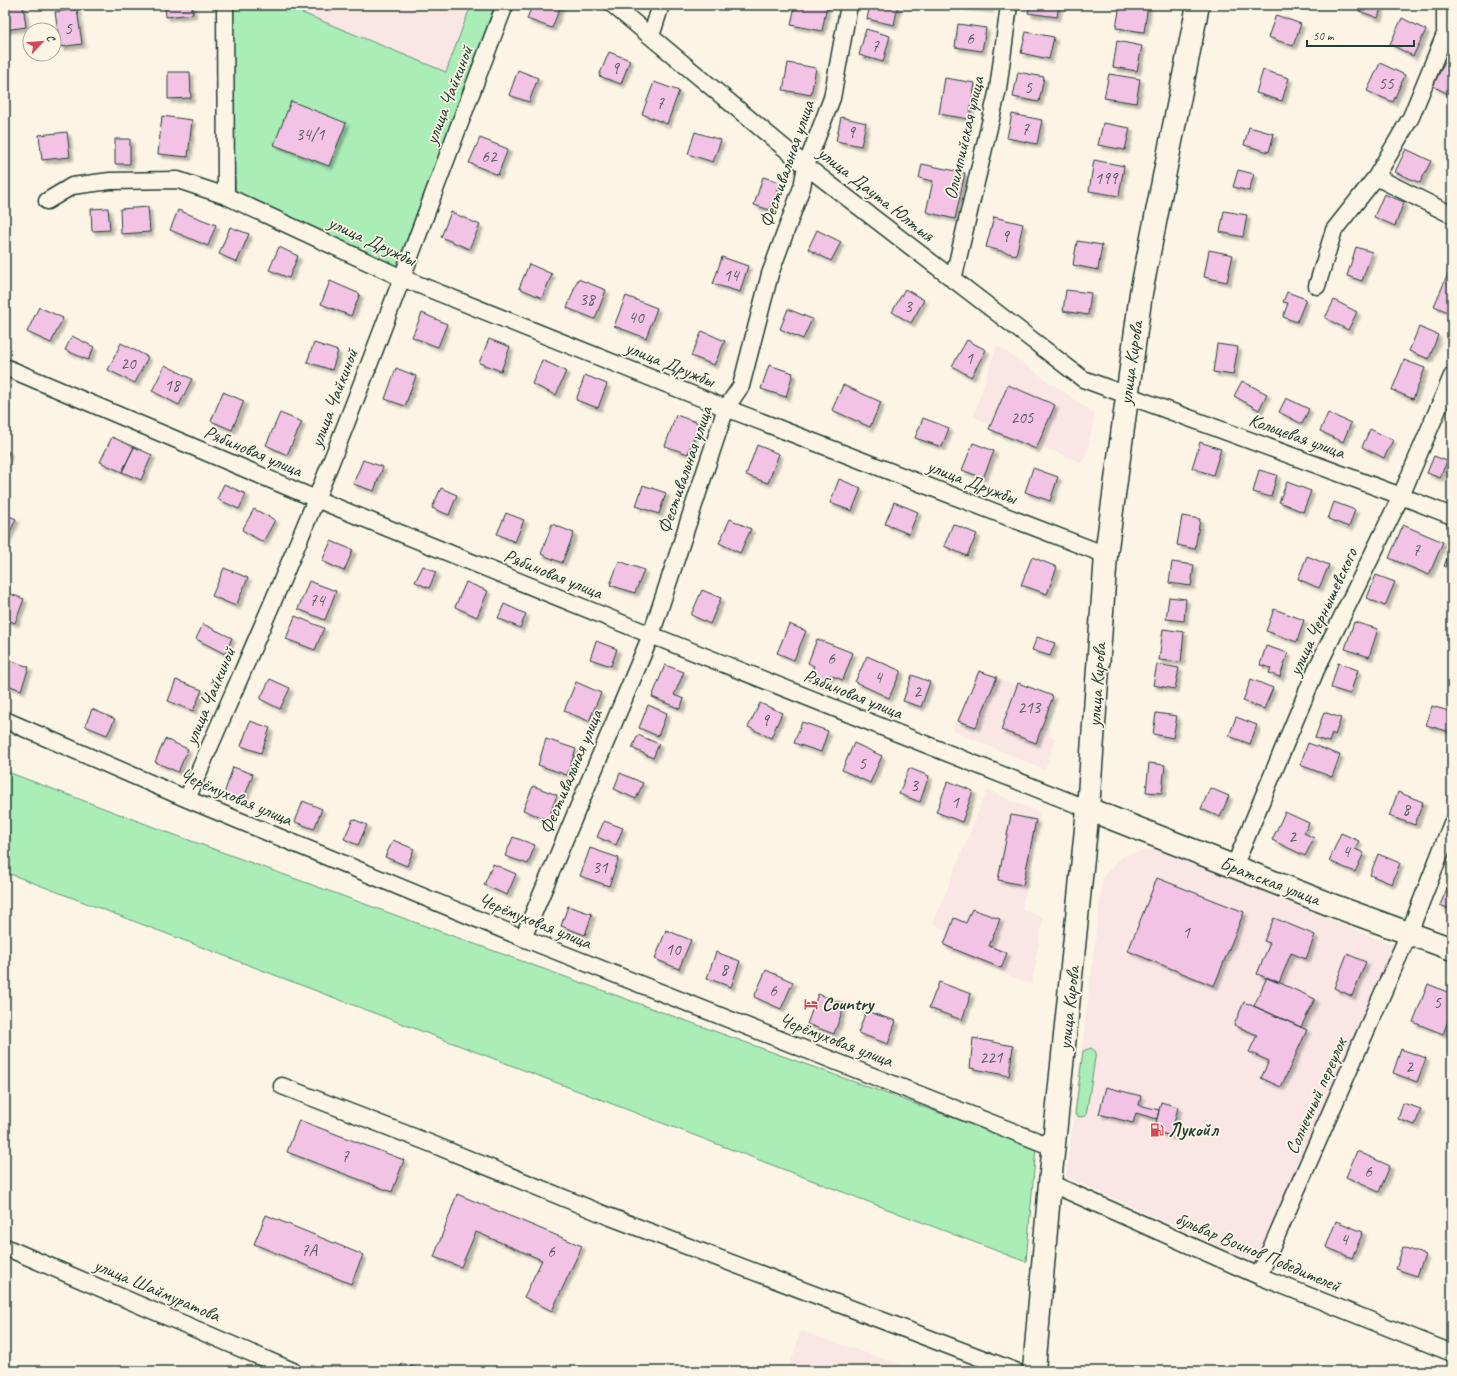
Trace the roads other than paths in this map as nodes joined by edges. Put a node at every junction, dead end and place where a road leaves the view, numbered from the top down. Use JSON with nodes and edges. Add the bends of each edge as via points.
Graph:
{"nodes":[{"id":1,"x":225,"y":5,"type":"edge"},
{"id":2,"x":505,"y":5,"type":"edge"},
{"id":3,"x":613,"y":5,"type":"edge"},
{"id":4,"x":661,"y":5,"type":"edge"},
{"id":5,"x":849,"y":5,"type":"edge"},
{"id":6,"x":1009,"y":5,"type":"edge"},
{"id":7,"x":1198,"y":5,"type":"edge"},
{"id":8,"x":1445,"y":5,"type":"edge"},
{"id":9,"x":1452,"y":17,"type":"edge"},
{"id":10,"x":651,"y":36,"type":"junction"},
{"id":11,"x":1448,"y":39,"type":"edge"},
{"id":12,"x":806,"y":166,"type":"junction"},
{"id":13,"x":1376,"y":176,"type":"junction"},
{"id":14,"x":226,"y":196,"type":"junction"},
{"id":15,"x":47,"y":201,"type":"dead end"},
{"id":16,"x":1452,"y":215,"type":"edge"},
{"id":17,"x":402,"y":278,"type":"junction"},
{"id":18,"x":952,"y":280,"type":"junction"},
{"id":19,"x":1317,"y":286,"type":"dead end"},
{"id":20,"x":5,"y":367,"type":"edge"},
{"id":21,"x":1452,"y":376,"type":"edge"},
{"id":22,"x":1127,"y":395,"type":"junction"},
{"id":23,"x":726,"y":408,"type":"junction"},
{"id":24,"x":1401,"y":496,"type":"junction"},
{"id":25,"x":316,"y":499,"type":"junction"},
{"id":26,"x":1452,"y":516,"type":"edge"},
{"id":27,"x":1106,"y":555,"type":"junction"},
{"id":28,"x":650,"y":636,"type":"junction"},
{"id":29,"x":5,"y":720,"type":"edge"},
{"id":30,"x":187,"y":799,"type":"junction"},
{"id":31,"x":1088,"y":809,"type":"junction"},
{"id":32,"x":1452,"y":823,"type":"edge"},
{"id":33,"x":1234,"y":867,"type":"junction"},
{"id":34,"x":1409,"y":933,"type":"junction"},
{"id":35,"x":523,"y":938,"type":"junction"},
{"id":36,"x":1452,"y":949,"type":"edge"},
{"id":37,"x":282,"y":1086,"type":"dead end"},
{"id":38,"x":1055,"y":1148,"type":"junction"},
{"id":39,"x":1050,"y":1183,"type":"junction"},
{"id":40,"x":5,"y":1247,"type":"edge"},
{"id":41,"x":1259,"y":1276,"type":"junction"},
{"id":42,"x":1452,"y":1353,"type":"edge"},
{"id":43,"x":293,"y":1371,"type":"edge"},
{"id":44,"x":1015,"y":1371,"type":"edge"},
{"id":45,"x":1034,"y":1371,"type":"edge"}],
"edges":[{"from":1,"to":14,"type":"street"},
{"from":2,"to":17,"type":"street","name":"улица Чайкиной"},
{"from":3,"to":10,"type":"street","name":"улица Даута Юлтыя"},
{"from":4,"to":10,"type":"street"},
{"from":5,"to":12,"type":"street","name":"Фестивальная улица","via":[[832,98]]},
{"from":6,"to":18,"type":"street","name":"Олимпийская улица","via":[[998,88]]},
{"from":7,"to":22,"type":"main road","name":"улица Кирова","via":[[1141,293]]},
{"from":8,"to":11,"type":"street"},
{"from":9,"to":11,"type":"street"},
{"from":10,"to":12,"type":"street","name":"улица Даута Юлтыя"},
{"from":11,"to":13,"type":"street","via":[[1412,117]]},
{"from":12,"to":18,"type":"street","name":"улица Даута Юлтыя"},
{"from":12,"to":23,"type":"street","name":"Фестивальная улица","via":[[802,187],[770,274],[741,386]]},
{"from":13,"to":16,"type":"street"},
{"from":13,"to":19,"type":"street","via":[[1334,230]]},
{"from":14,"to":15,"type":"street","name":"улица Дружбы","via":[[178,180],[110,181],[72,186]]},
{"from":14,"to":17,"type":"street","name":"улица Дружбы"},
{"from":17,"to":23,"type":"street","name":"улица Дружбы"},
{"from":17,"to":25,"type":"street","name":"улица Чайкиной"},
{"from":18,"to":22,"type":"street","name":"улица Даута Юлтыя","via":[[1083,379]]},
{"from":20,"to":25,"type":"street","name":"Рябиновая улица"},
{"from":21,"to":24,"type":"street","name":"улица Чернышевского"},
{"from":22,"to":24,"type":"street","name":"Кольцевая улица"},
{"from":22,"to":27,"type":"main road","name":"улица Кирова"},
{"from":23,"to":27,"type":"street","name":"улица Дружбы"},
{"from":23,"to":28,"type":"street","name":"Фестивальная улица"},
{"from":24,"to":26,"type":"street","name":"Кольцевая улица"},
{"from":24,"to":33,"type":"street","name":"улица Чернышевского","via":[[1316,670]]},
{"from":25,"to":28,"type":"street","name":"Рябиновая улица"},
{"from":25,"to":30,"type":"street","name":"улица Чайкиной"},
{"from":27,"to":31,"type":"main road","name":"улица Кирова"},
{"from":28,"to":31,"type":"street","name":"Рябиновая улица"},
{"from":28,"to":35,"type":"street","name":"Фестивальная улица"},
{"from":29,"to":30,"type":"street","name":"Черёмуховая улица"},
{"from":30,"to":35,"type":"street","name":"Черёмуховая улица"},
{"from":31,"to":33,"type":"main road","name":"Братская улица"},
{"from":31,"to":38,"type":"main road","name":"улица Кирова"},
{"from":32,"to":34,"type":"street","name":"Солнечный переулок"},
{"from":33,"to":34,"type":"main road","name":"Братская улица"},
{"from":34,"to":36,"type":"main road","name":"Братская улица"},
{"from":34,"to":41,"type":"street","name":"Солнечный переулок"},
{"from":35,"to":38,"type":"street","name":"Черёмуховая улица"},
{"from":37,"to":44,"type":"street","via":[[608,1216]]},
{"from":38,"to":39,"type":"main road","name":"улица Кирова"},
{"from":39,"to":41,"type":"street","name":"бульвар Воинов Победителей"},
{"from":39,"to":45,"type":"main road","name":"улица Кирова"},
{"from":40,"to":43,"type":"street","name":"улица Шаймуратова"},
{"from":41,"to":42,"type":"street","name":"бульвар Воинов Победителей"}]}
